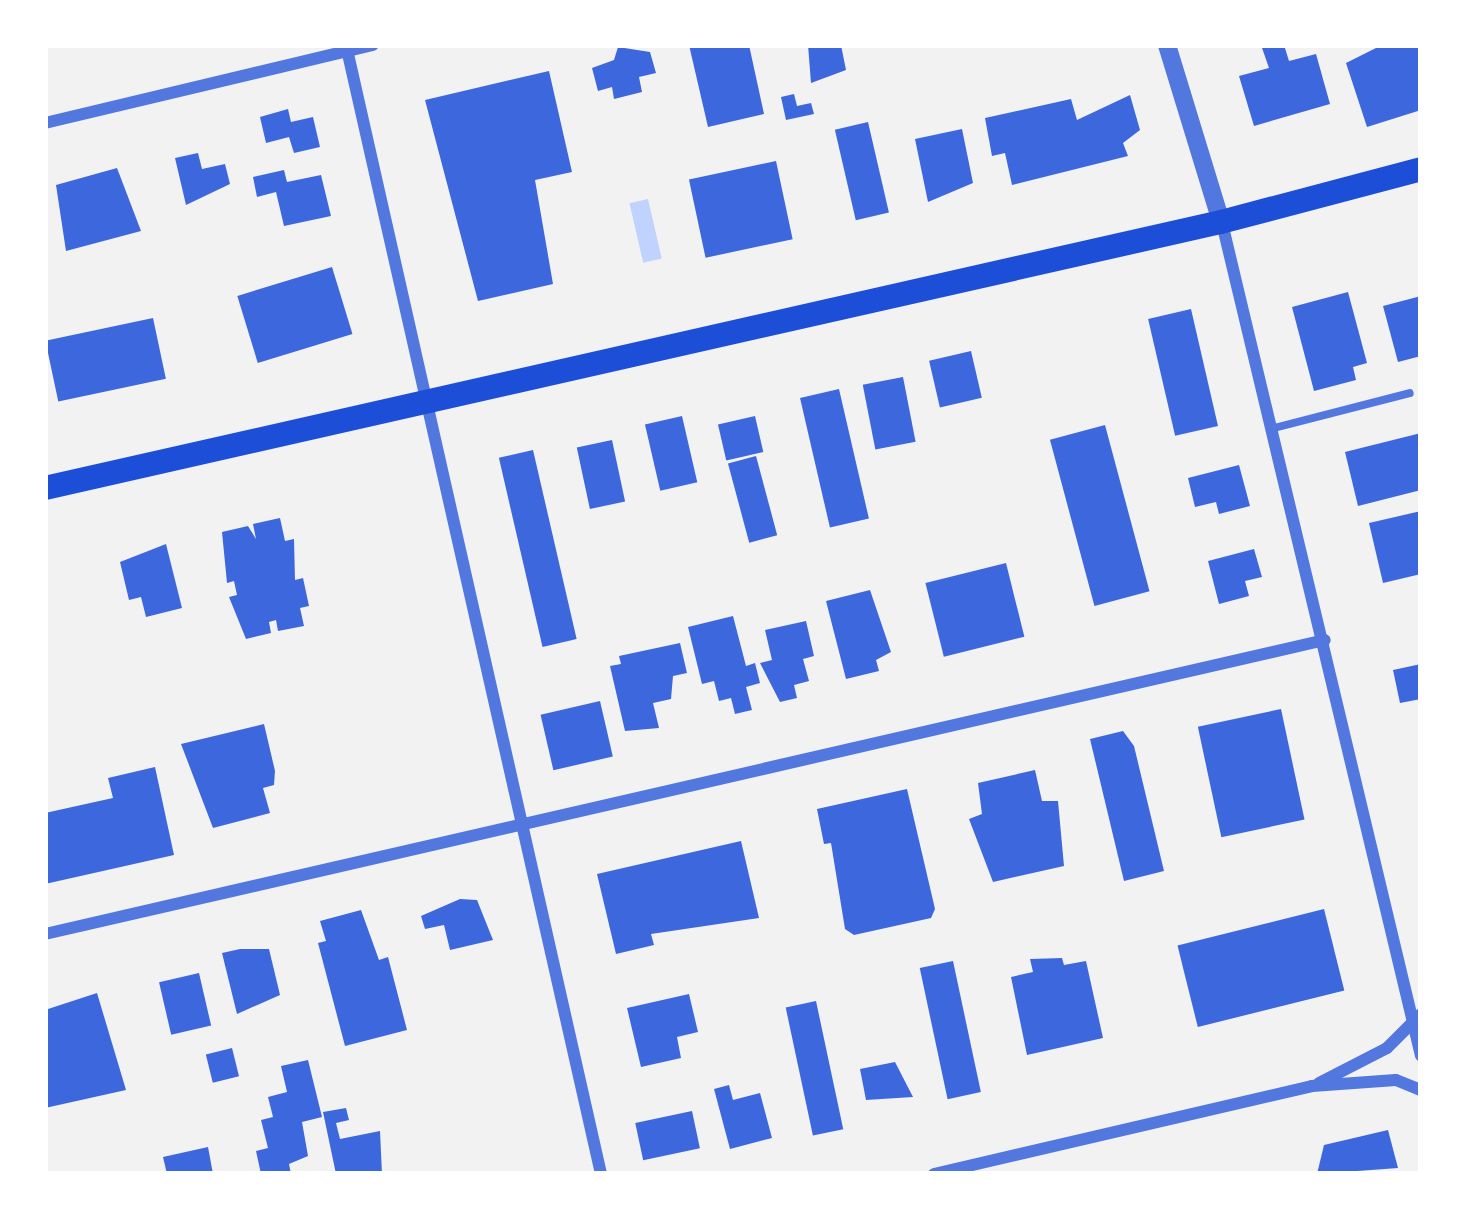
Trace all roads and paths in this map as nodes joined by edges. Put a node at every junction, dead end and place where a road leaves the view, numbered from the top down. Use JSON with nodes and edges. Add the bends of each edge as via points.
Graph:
{"nodes":[{"id":1,"x":373,"y":45,"type":"edge"},
{"id":2,"x":1167,"y":45,"type":"edge"},
{"id":3,"x":347,"y":48,"type":"edge"},
{"id":4,"x":45,"y":123,"type":"edge"},
{"id":5,"x":1421,"y":169,"type":"edge"},
{"id":6,"x":1221,"y":222,"type":"junction"},
{"id":7,"x":1411,"y":393,"type":"dead end"},
{"id":8,"x":428,"y":402,"type":"junction"},
{"id":9,"x":1274,"y":428,"type":"junction"},
{"id":10,"x":45,"y":488,"type":"edge"},
{"id":11,"x":1325,"y":640,"type":"junction"},
{"id":12,"x":524,"y":824,"type":"junction"},
{"id":13,"x":45,"y":934,"type":"edge"},
{"id":14,"x":1417,"y":1018,"type":"edge"},
{"id":15,"x":1421,"y":1056,"type":"edge"},
{"id":16,"x":1312,"y":1086,"type":"junction"},
{"id":17,"x":1421,"y":1090,"type":"edge"},
{"id":18,"x":601,"y":1174,"type":"edge"},
{"id":19,"x":934,"y":1174,"type":"edge"}],
"edges":[{"from":1,"to":3,"type":"street"},
{"from":2,"to":6,"type":"street"},
{"from":3,"to":4,"type":"street"},
{"from":3,"to":8,"type":"street"},
{"from":5,"to":6,"type":"main road"},
{"from":6,"to":8,"type":"main road"},
{"from":6,"to":9,"type":"street"},
{"from":7,"to":9,"type":"lane"},
{"from":8,"to":10,"type":"main road"},
{"from":8,"to":12,"type":"street"},
{"from":9,"to":11,"type":"street"},
{"from":11,"to":12,"type":"street"},
{"from":11,"to":14,"type":"street"},
{"from":12,"to":13,"type":"street"},
{"from":12,"to":18,"type":"street"},
{"from":14,"to":15,"type":"street"},
{"from":14,"to":16,"type":"street","via":[[1387,1048]]},
{"from":16,"to":17,"type":"street","via":[[1396,1080]]},
{"from":16,"to":19,"type":"street"}]}
